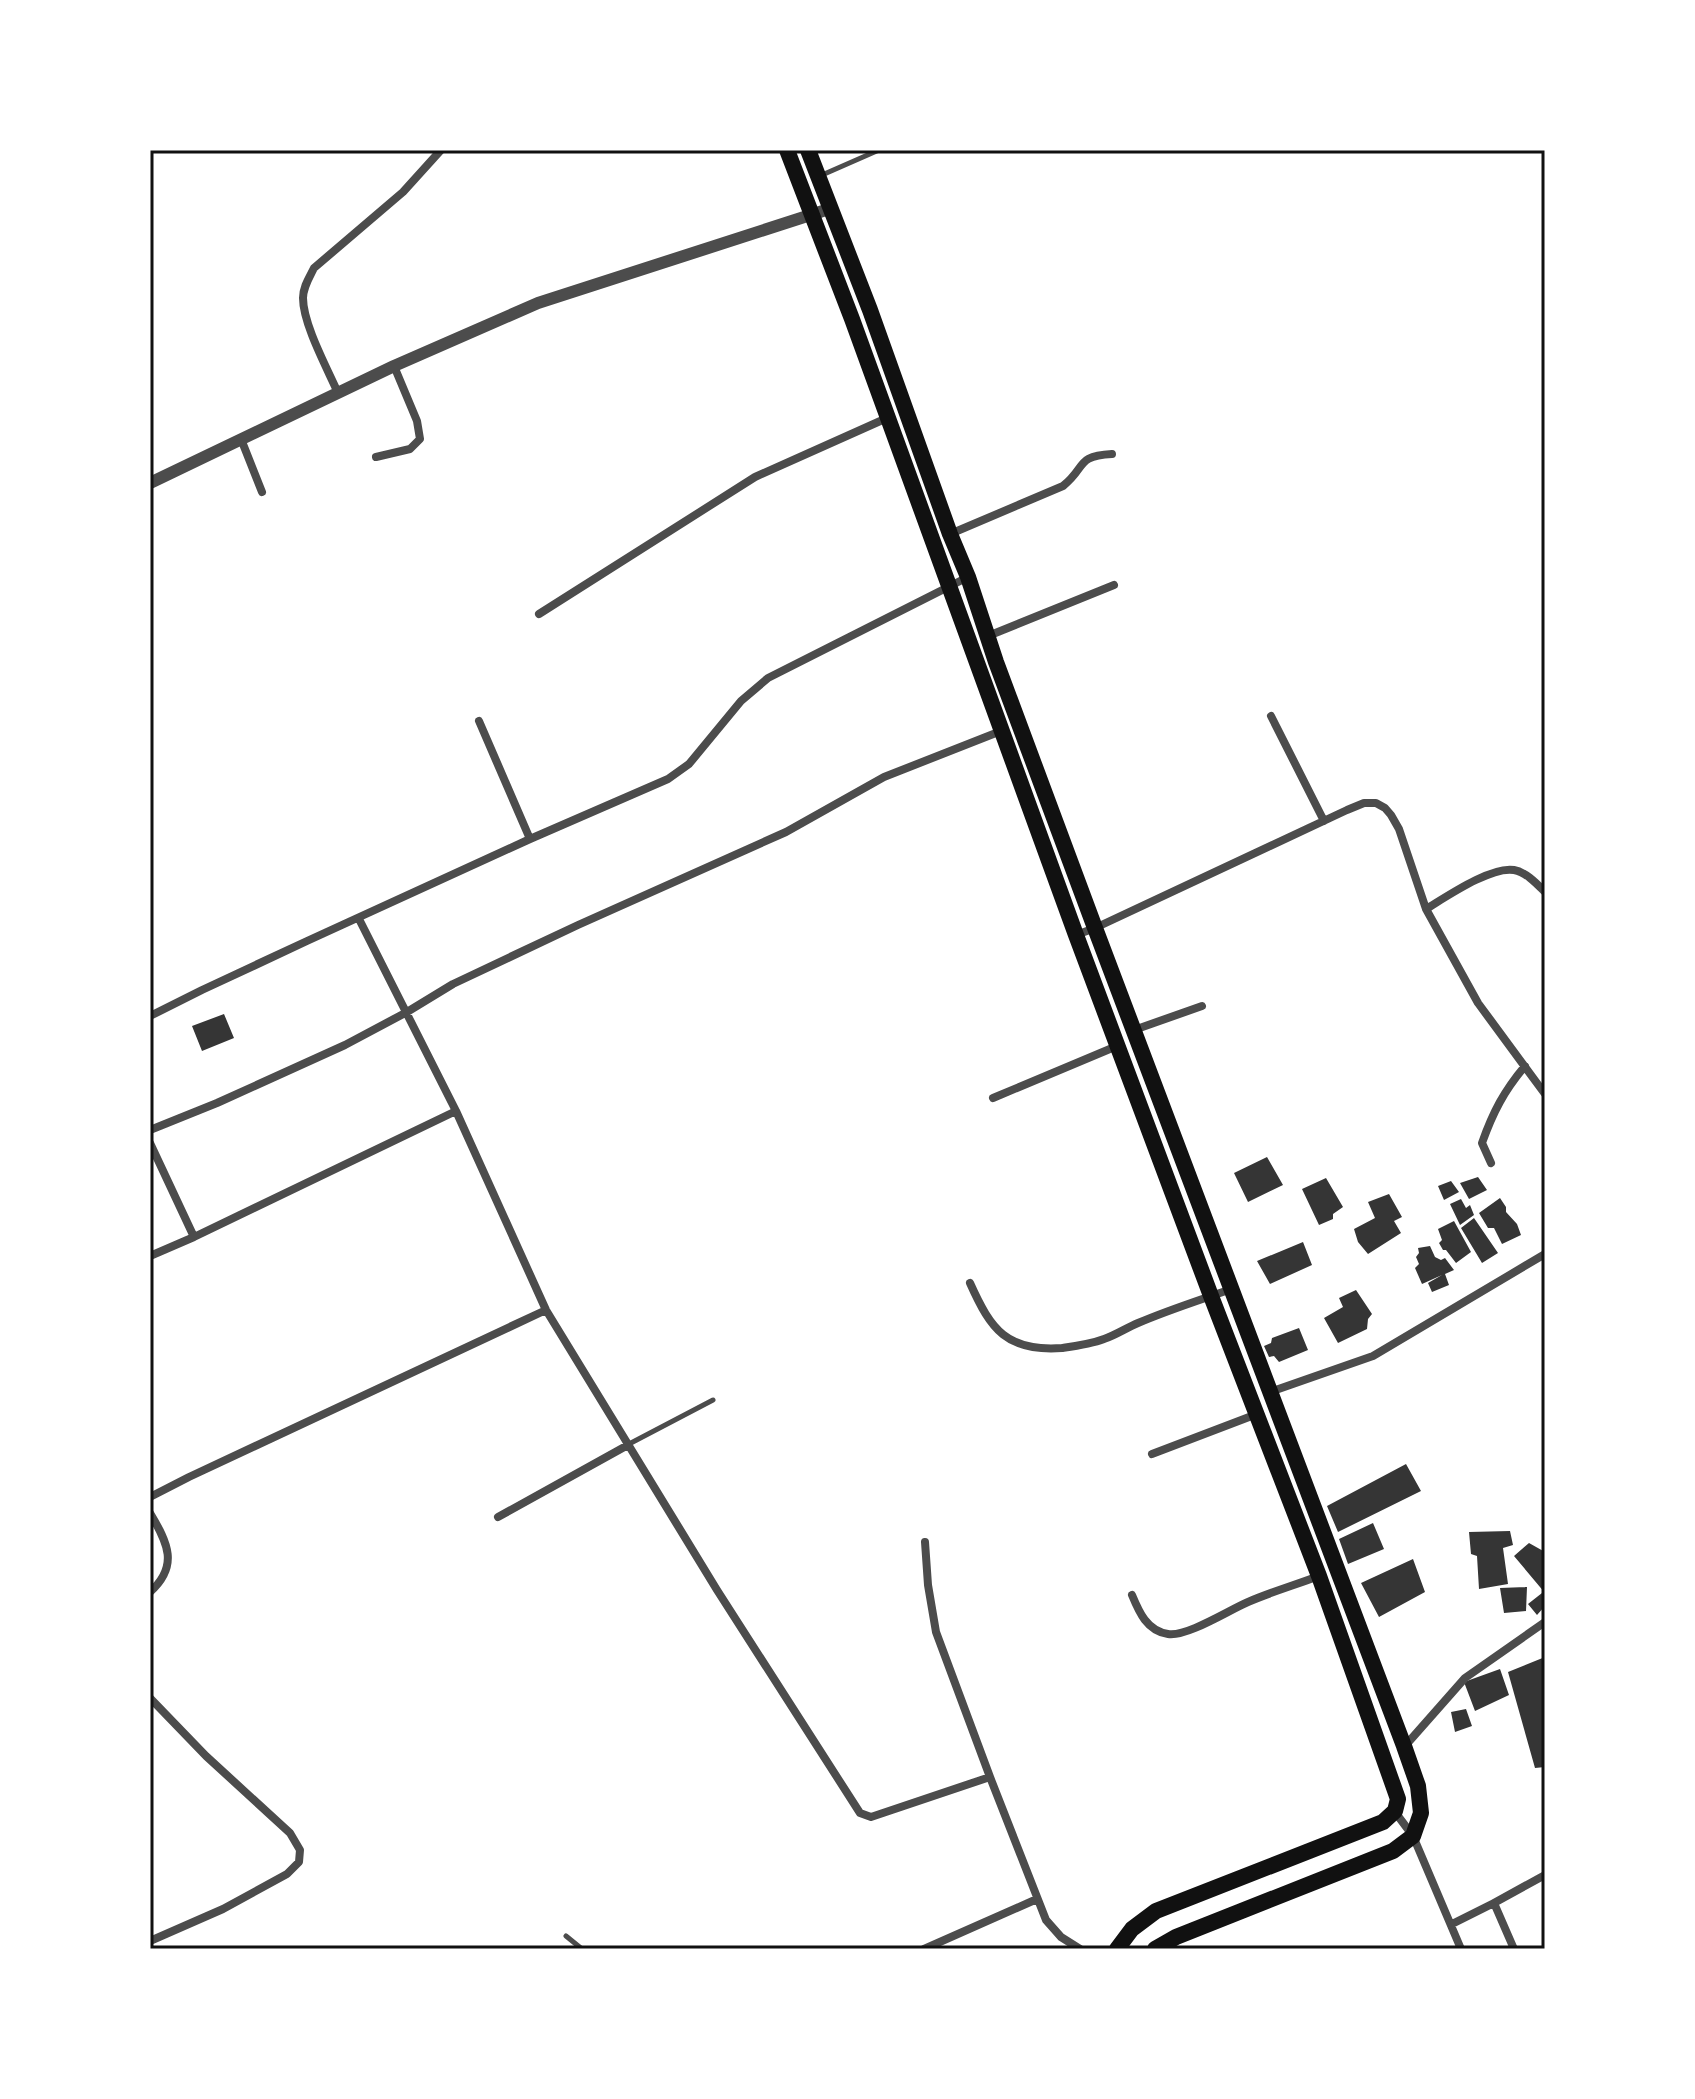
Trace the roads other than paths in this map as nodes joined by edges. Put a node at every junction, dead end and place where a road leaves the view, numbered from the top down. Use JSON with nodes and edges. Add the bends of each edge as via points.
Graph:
{"nodes":[{"id":1,"x":441,"y":150,"type":"edge"},
{"id":2,"x":787,"y":150,"type":"edge"},
{"id":3,"x":808,"y":150,"type":"edge"},
{"id":4,"x":879,"y":150,"type":"edge"},
{"id":5,"x":818,"y":177,"type":"junction"},
{"id":6,"x":829,"y":209,"type":"junction"},
{"id":7,"x":811,"y":214,"type":"junction"},
{"id":8,"x":394,"y":366,"type":"junction"},
{"id":9,"x":338,"y":393,"type":"junction"},
{"id":10,"x":887,"y":418,"type":"junction"},
{"id":11,"x":241,"y":439,"type":"junction"},
{"id":12,"x":1112,"y":454,"type":"dead end"},
{"id":13,"x":376,"y":457,"type":"dead end"},
{"id":14,"x":150,"y":483,"type":"edge"},
{"id":15,"x":262,"y":492,"type":"dead end"},
{"id":16,"x":949,"y":530,"type":"junction"},
{"id":17,"x":968,"y":577,"type":"junction"},
{"id":18,"x":1114,"y":585,"type":"dead end"},
{"id":19,"x":949,"y":587,"type":"junction"},
{"id":20,"x":539,"y":614,"type":"dead end"},
{"id":21,"x":987,"y":636,"type":"junction"},
{"id":22,"x":1271,"y":716,"type":"dead end"},
{"id":23,"x":479,"y":721,"type":"dead end"},
{"id":24,"x":1001,"y":731,"type":"junction"},
{"id":25,"x":1324,"y":821,"type":"junction"},
{"id":26,"x":530,"y":839,"type":"junction"},
{"id":27,"x":1545,"y":892,"type":"edge"},
{"id":28,"x":1426,"y":909,"type":"junction"},
{"id":29,"x":359,"y":919,"type":"junction"},
{"id":30,"x":1095,"y":928,"type":"junction"},
{"id":31,"x":1076,"y":935,"type":"junction"},
{"id":32,"x":1202,"y":1006,"type":"dead end"},
{"id":33,"x":407,"y":1012,"type":"junction"},
{"id":34,"x":150,"y":1016,"type":"edge"},
{"id":35,"x":1134,"y":1030,"type":"junction"},
{"id":36,"x":1117,"y":1045,"type":"junction"},
{"id":37,"x":1525,"y":1066,"type":"junction"},
{"id":38,"x":1545,"y":1094,"type":"edge"},
{"id":39,"x":993,"y":1098,"type":"dead end"},
{"id":40,"x":456,"y":1111,"type":"junction"},
{"id":41,"x":150,"y":1130,"type":"edge"},
{"id":42,"x":150,"y":1143,"type":"edge"},
{"id":43,"x":1491,"y":1163,"type":"dead end"},
{"id":44,"x":194,"y":1237,"type":"junction"},
{"id":45,"x":1545,"y":1254,"type":"edge"},
{"id":46,"x":150,"y":1256,"type":"edge"},
{"id":47,"x":970,"y":1283,"type":"dead end"},
{"id":48,"x":1232,"y":1289,"type":"junction"},
{"id":49,"x":1211,"y":1296,"type":"junction"},
{"id":50,"x":546,"y":1310,"type":"junction"},
{"id":51,"x":1270,"y":1392,"type":"junction"},
{"id":52,"x":713,"y":1400,"type":"dead end"},
{"id":53,"x":1257,"y":1414,"type":"junction"},
{"id":54,"x":628,"y":1445,"type":"junction"},
{"id":55,"x":1152,"y":1454,"type":"dead end"},
{"id":56,"x":150,"y":1497,"type":"edge"},
{"id":57,"x":150,"y":1513,"type":"edge"},
{"id":58,"x":498,"y":1517,"type":"dead end"},
{"id":59,"x":925,"y":1542,"type":"dead end"},
{"id":60,"x":1319,"y":1576,"type":"junction"},
{"id":61,"x":150,"y":1592,"type":"edge"},
{"id":62,"x":1132,"y":1595,"type":"dead end"},
{"id":63,"x":1545,"y":1622,"type":"edge"},
{"id":64,"x":150,"y":1698,"type":"edge"},
{"id":65,"x":1404,"y":1746,"type":"junction"},
{"id":66,"x":990,"y":1777,"type":"junction"},
{"id":67,"x":1395,"y":1811,"type":"junction"},
{"id":68,"x":1413,"y":1836,"type":"junction"},
{"id":69,"x":1545,"y":1875,"type":"edge"},
{"id":70,"x":1037,"y":1899,"type":"junction"},
{"id":71,"x":1494,"y":1903,"type":"junction"},
{"id":72,"x":1452,"y":1924,"type":"junction"},
{"id":73,"x":566,"y":1936,"type":"dead end"},
{"id":74,"x":150,"y":1941,"type":"edge"},
{"id":75,"x":582,"y":1949,"type":"edge"},
{"id":76,"x":924,"y":1949,"type":"edge"},
{"id":77,"x":1080,"y":1949,"type":"edge"},
{"id":78,"x":1117,"y":1949,"type":"edge"},
{"id":79,"x":1155,"y":1949,"type":"edge"},
{"id":80,"x":1461,"y":1949,"type":"edge"},
{"id":81,"x":1514,"y":1949,"type":"edge"}],
"edges":[{"from":1,"to":9,"type":"street","via":[[403,192],[314,268],[306,284],[306,319]]},
{"from":2,"to":7,"type":"highway"},
{"from":3,"to":5,"type":"highway"},
{"from":4,"to":5,"type":"lane"},
{"from":5,"to":6,"type":"highway"},
{"from":6,"to":7,"type":"street"},
{"from":6,"to":16,"type":"highway"},
{"from":7,"to":8,"type":"street","via":[[538,303]]},
{"from":7,"to":10,"type":"highway"},
{"from":8,"to":9,"type":"street"},
{"from":8,"to":13,"type":"street","via":[[420,439],[410,449]]},
{"from":9,"to":11,"type":"street"},
{"from":10,"to":19,"type":"highway"},
{"from":10,"to":20,"type":"street","via":[[755,477]]},
{"from":11,"to":14,"type":"street"},
{"from":11,"to":15,"type":"street"},
{"from":12,"to":16,"type":"street","via":[[1091,456],[1063,486]]},
{"from":16,"to":17,"type":"highway"},
{"from":17,"to":19,"type":"street"},
{"from":17,"to":21,"type":"highway"},
{"from":18,"to":21,"type":"street"},
{"from":19,"to":24,"type":"highway"},
{"from":19,"to":26,"type":"street","via":[[768,678],[741,701],[689,764],[668,779]]},
{"from":21,"to":30,"type":"highway"},
{"from":22,"to":25,"type":"street"},
{"from":23,"to":26,"type":"street"},
{"from":24,"to":31,"type":"highway"},
{"from":24,"to":33,"type":"street","via":[[884,777],[786,832],[477,972]]},
{"from":25,"to":28,"type":"street","via":[[1364,803],[1385,808],[1399,829]]},
{"from":25,"to":30,"type":"street"},
{"from":26,"to":29,"type":"street"},
{"from":27,"to":28,"type":"street","via":[[1513,870],[1471,882]]},
{"from":28,"to":37,"type":"street","via":[[1478,1003]]},
{"from":29,"to":33,"type":"street"},
{"from":29,"to":34,"type":"street"},
{"from":30,"to":31,"type":"street"},
{"from":30,"to":35,"type":"highway"},
{"from":31,"to":36,"type":"highway"},
{"from":32,"to":35,"type":"street"},
{"from":33,"to":40,"type":"street"},
{"from":33,"to":41,"type":"street","via":[[287,1072]]},
{"from":35,"to":48,"type":"highway"},
{"from":36,"to":39,"type":"street"},
{"from":36,"to":49,"type":"highway"},
{"from":37,"to":38,"type":"street"},
{"from":37,"to":43,"type":"street","via":[[1507,1088],[1482,1143]]},
{"from":40,"to":44,"type":"street"},
{"from":40,"to":50,"type":"street"},
{"from":42,"to":44,"type":"street"},
{"from":44,"to":46,"type":"street"},
{"from":45,"to":51,"type":"street","via":[[1373,1356]]},
{"from":47,"to":49,"type":"street","via":[[998,1331],[1024,1346],[1044,1349],[1093,1343]]},
{"from":48,"to":49,"type":"street"},
{"from":48,"to":51,"type":"highway"},
{"from":49,"to":53,"type":"highway"},
{"from":50,"to":54,"type":"street"},
{"from":50,"to":56,"type":"street"},
{"from":51,"to":65,"type":"highway"},
{"from":52,"to":54,"type":"lane"},
{"from":53,"to":55,"type":"street"},
{"from":53,"to":60,"type":"highway"},
{"from":54,"to":58,"type":"street"},
{"from":54,"to":66,"type":"street","via":[[860,1813],[871,1817]]},
{"from":57,"to":61,"type":"street","via":[[169,1562],[161,1583]]},
{"from":59,"to":66,"type":"street","via":[[936,1632]]},
{"from":60,"to":62,"type":"street","via":[[1172,1635],[1145,1621]]},
{"from":60,"to":67,"type":"highway","via":[[1392,1778],[1398,1799]]},
{"from":63,"to":65,"type":"street","via":[[1465,1678]]},
{"from":64,"to":74,"type":"street","via":[[290,1833],[300,1850],[299,1862],[287,1874]]},
{"from":65,"to":68,"type":"highway","via":[[1421,1803]]},
{"from":66,"to":70,"type":"street"},
{"from":67,"to":68,"type":"street"},
{"from":67,"to":78,"type":"highway","via":[[1383,1822],[1156,1911]]},
{"from":68,"to":72,"type":"street"},
{"from":68,"to":79,"type":"highway","via":[[1393,1851]]},
{"from":69,"to":71,"type":"street"},
{"from":70,"to":76,"type":"street"},
{"from":70,"to":77,"type":"street","via":[[1053,1929]]},
{"from":71,"to":72,"type":"street"},
{"from":71,"to":81,"type":"street"},
{"from":72,"to":80,"type":"street"},
{"from":73,"to":75,"type":"lane"}]}
